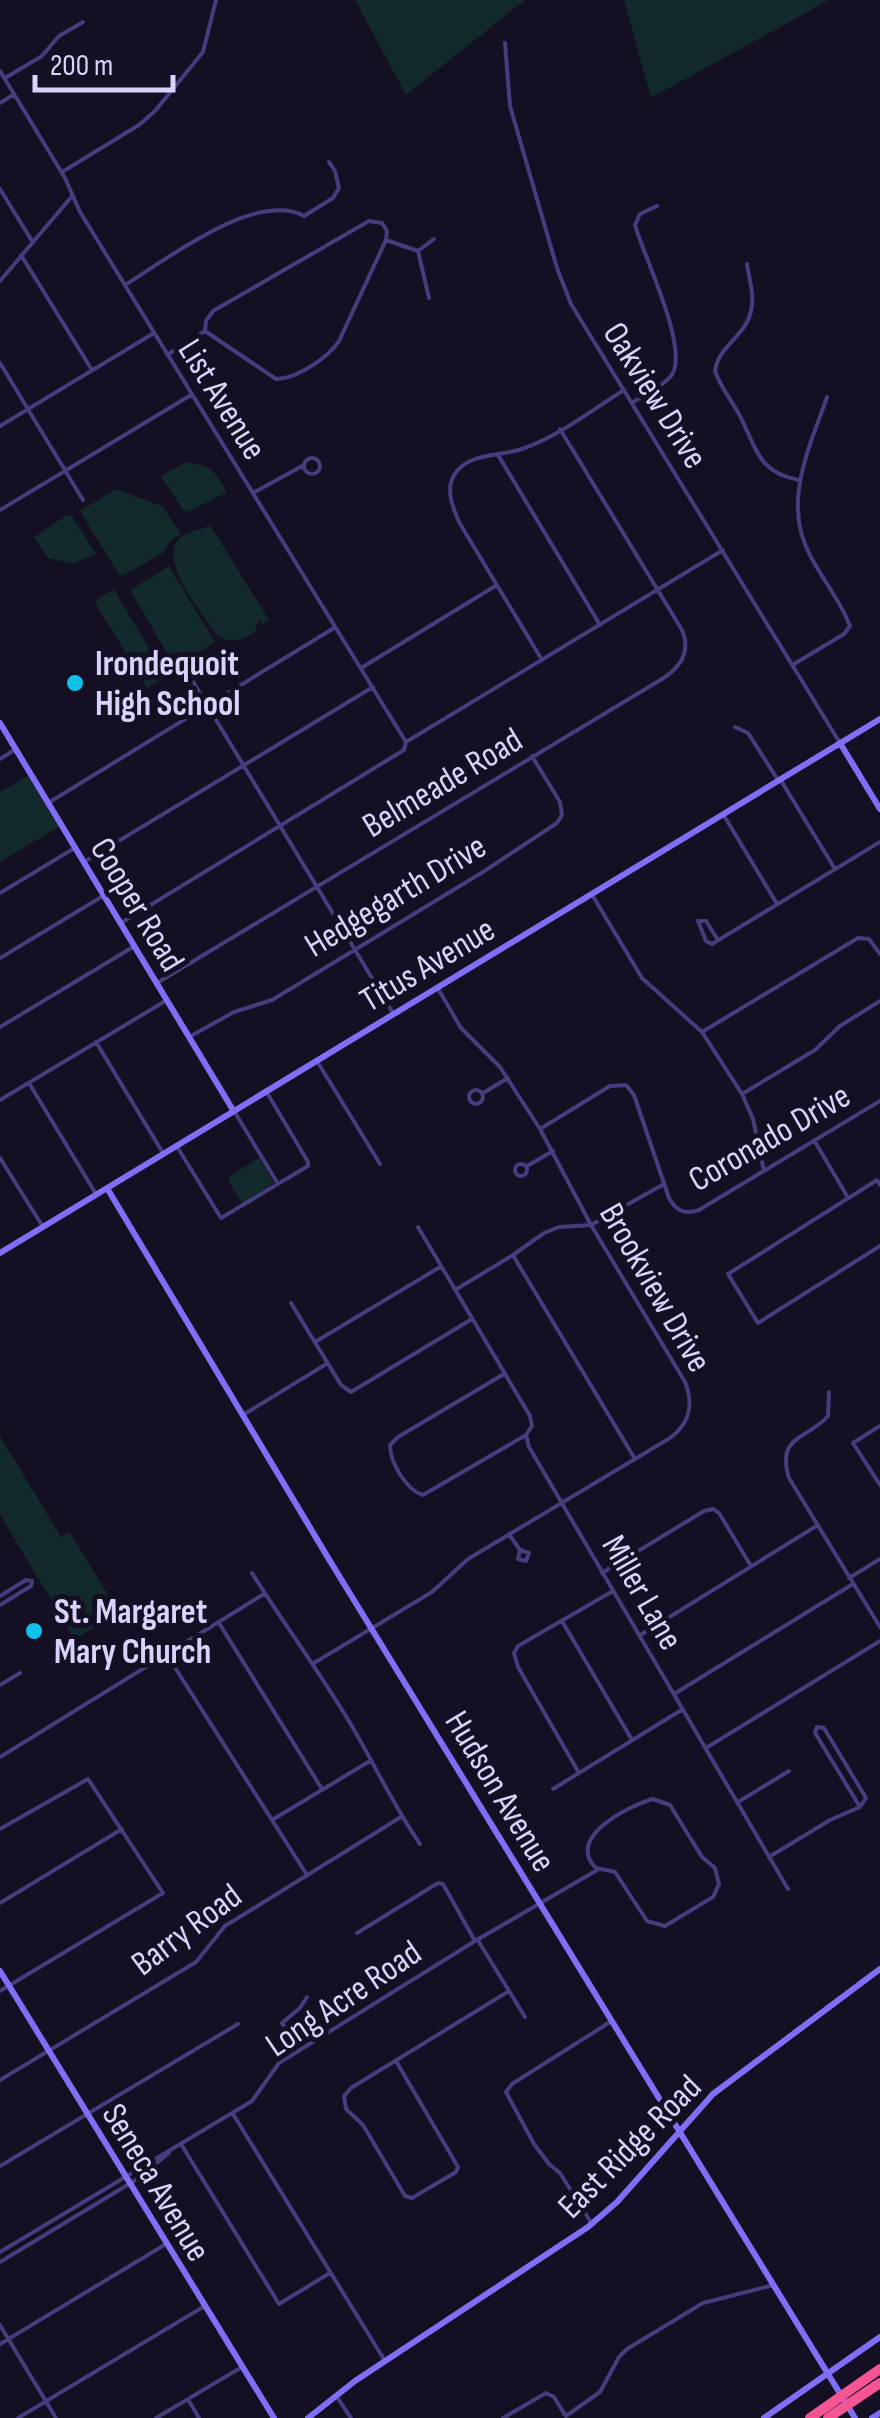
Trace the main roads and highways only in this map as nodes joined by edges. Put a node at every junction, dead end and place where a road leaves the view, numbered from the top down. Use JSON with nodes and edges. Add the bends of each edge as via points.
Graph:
{"nodes":[{"id":1,"x":880,"y":719,"type":"edge"},
{"id":2,"x":0,"y":723,"type":"edge"},
{"id":3,"x":840,"y":743,"type":"junction"},
{"id":4,"x":880,"y":809,"type":"edge"},
{"id":5,"x":234,"y":1110,"type":"junction"},
{"id":6,"x":107,"y":1188,"type":"junction"},
{"id":7,"x":0,"y":1253,"type":"edge"},
{"id":8,"x":880,"y":1968,"type":"edge"},
{"id":9,"x":0,"y":1970,"type":"edge"},
{"id":10,"x":680,"y":2131,"type":"junction"},
{"id":11,"x":880,"y":2337,"type":"edge"},
{"id":12,"x":880,"y":2370,"type":"edge"},
{"id":13,"x":828,"y":2374,"type":"junction"},
{"id":14,"x":880,"y":2383,"type":"edge"},
{"id":15,"x":860,"y":2390,"type":"junction"},
{"id":16,"x":880,"y":2413,"type":"edge"},
{"id":17,"x":829,"y":2414,"type":"edge"},
{"id":18,"x":274,"y":2418,"type":"edge"},
{"id":19,"x":308,"y":2418,"type":"edge"},
{"id":20,"x":764,"y":2418,"type":"edge"},
{"id":21,"x":807,"y":2418,"type":"edge"},
{"id":22,"x":855,"y":2418,"type":"edge"},
{"id":23,"x":872,"y":2418,"type":"edge"}],
"edges":[{"from":1,"to":3,"type":"main road","name":"Titus Avenue"},
{"from":2,"to":5,"type":"main road","name":"Cooper Road"},
{"from":3,"to":4,"type":"main road"},
{"from":3,"to":5,"type":"main road","name":"Titus Avenue"},
{"from":5,"to":6,"type":"main road","name":"Titus Avenue"},
{"from":6,"to":7,"type":"main road","name":"Titus Avenue"},
{"from":6,"to":10,"type":"main road","name":"Hudson Avenue"},
{"from":8,"to":10,"type":"main road","name":"East Ridge Road","via":[[713,2094]]},
{"from":9,"to":18,"type":"main road","name":"Seneca Avenue"},
{"from":10,"to":13,"type":"main road","name":"Hudson Avenue"},
{"from":10,"to":19,"type":"main road","name":"East Ridge Road","via":[[592,2224]]},
{"from":11,"to":13,"type":"main road"},
{"from":12,"to":15,"type":"highway"},
{"from":13,"to":20,"type":"main road"},
{"from":13,"to":22,"type":"main road","name":"Hudson Avenue"},
{"from":14,"to":15,"type":"highway"},
{"from":15,"to":17,"type":"highway"},
{"from":16,"to":23,"type":"main road"},
{"from":17,"to":21,"type":"highway"}]}
